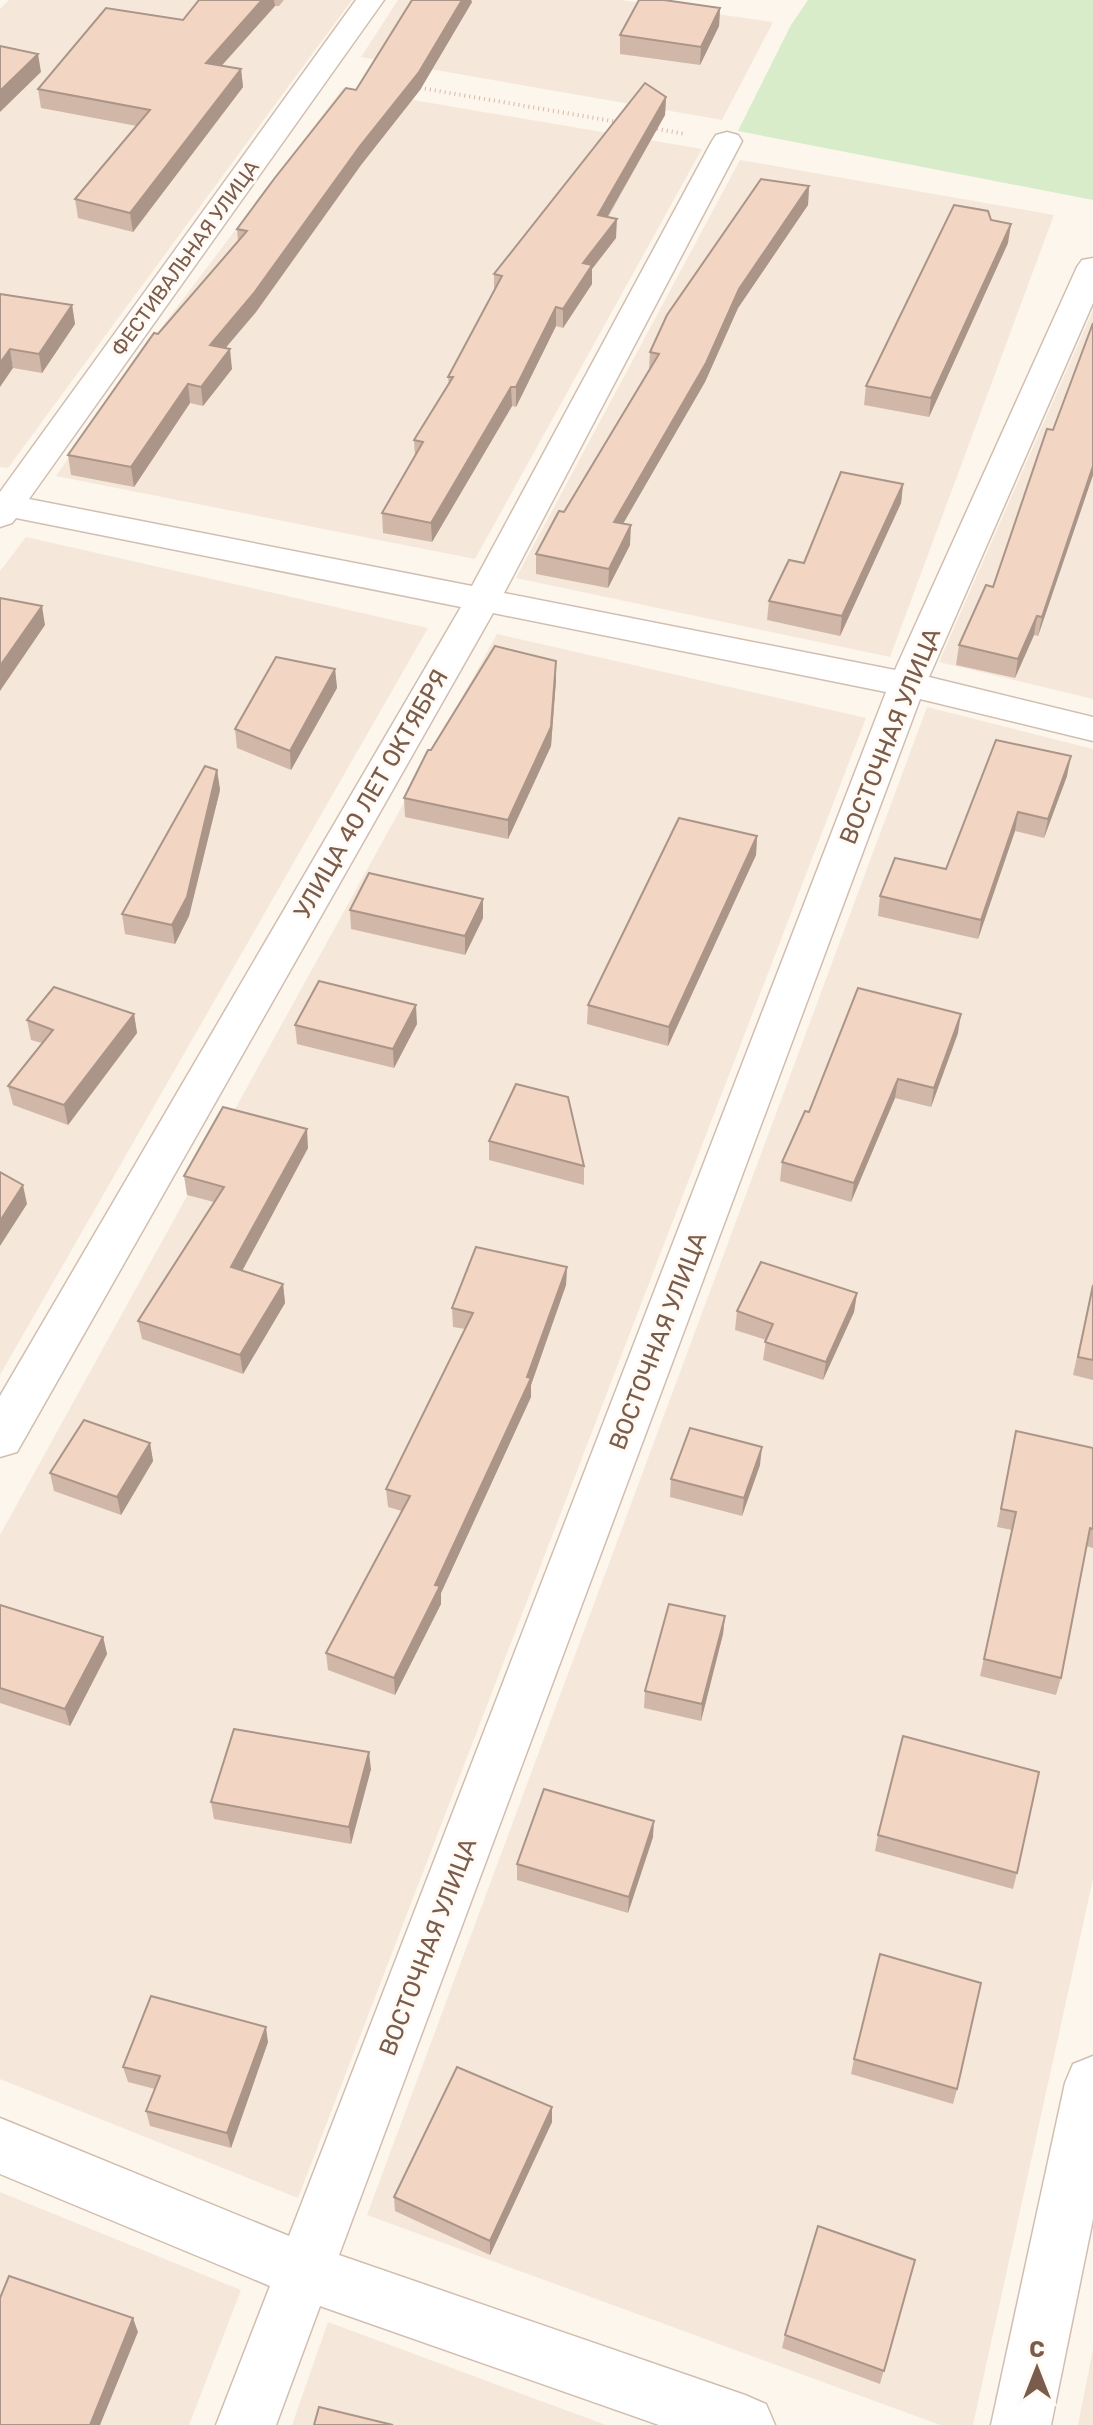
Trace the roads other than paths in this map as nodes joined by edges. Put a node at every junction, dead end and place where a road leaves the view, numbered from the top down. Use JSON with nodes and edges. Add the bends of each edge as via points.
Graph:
{"nodes":[{"id":1,"x":370,"y":0,"type":"edge"},
{"id":2,"x":727,"y":141,"type":"road end"},
{"id":3,"x":1093,"y":267,"type":"edge"},
{"id":4,"x":3,"y":508,"type":"edge"},
{"id":5,"x":483,"y":599,"type":"junction"},
{"id":6,"x":907,"y":684,"type":"junction"},
{"id":7,"x":1093,"y":729,"type":"edge"},
{"id":8,"x":0,"y":1438,"type":"edge"},
{"id":9,"x":1093,"y":2083,"type":"edge"},
{"id":10,"x":0,"y":2146,"type":"edge"},
{"id":11,"x":305,"y":2272,"type":"junction"},
{"id":12,"x":246,"y":2425,"type":"edge"},
{"id":13,"x":745,"y":2425,"type":"edge"},
{"id":14,"x":1021,"y":2425,"type":"edge"}],
"edges":[{"from":1,"to":4,"type":"street","name":"ФЕСТИВАЛЬНАЯ УЛИЦА"},
{"from":2,"to":5,"type":"street","name":"УЛИЦА 40 ЛЕТ ОКТЯБРЯ"},
{"from":3,"to":6,"type":"street","name":"ВОСТОЧНАЯ УЛИЦА"},
{"from":4,"to":5,"type":"street"},
{"from":5,"to":6,"type":"street"},
{"from":5,"to":8,"type":"street","name":"УЛИЦА 40 ЛЕТ ОКТЯБРЯ"},
{"from":6,"to":7,"type":"street"},
{"from":6,"to":11,"type":"street","name":"ВОСТОЧНАЯ УЛИЦА"},
{"from":9,"to":14,"type":"street"},
{"from":10,"to":11,"type":"street"},
{"from":11,"to":12,"type":"street","name":"ВОСТОЧНАЯ УЛИЦА"},
{"from":11,"to":13,"type":"street"}]}
